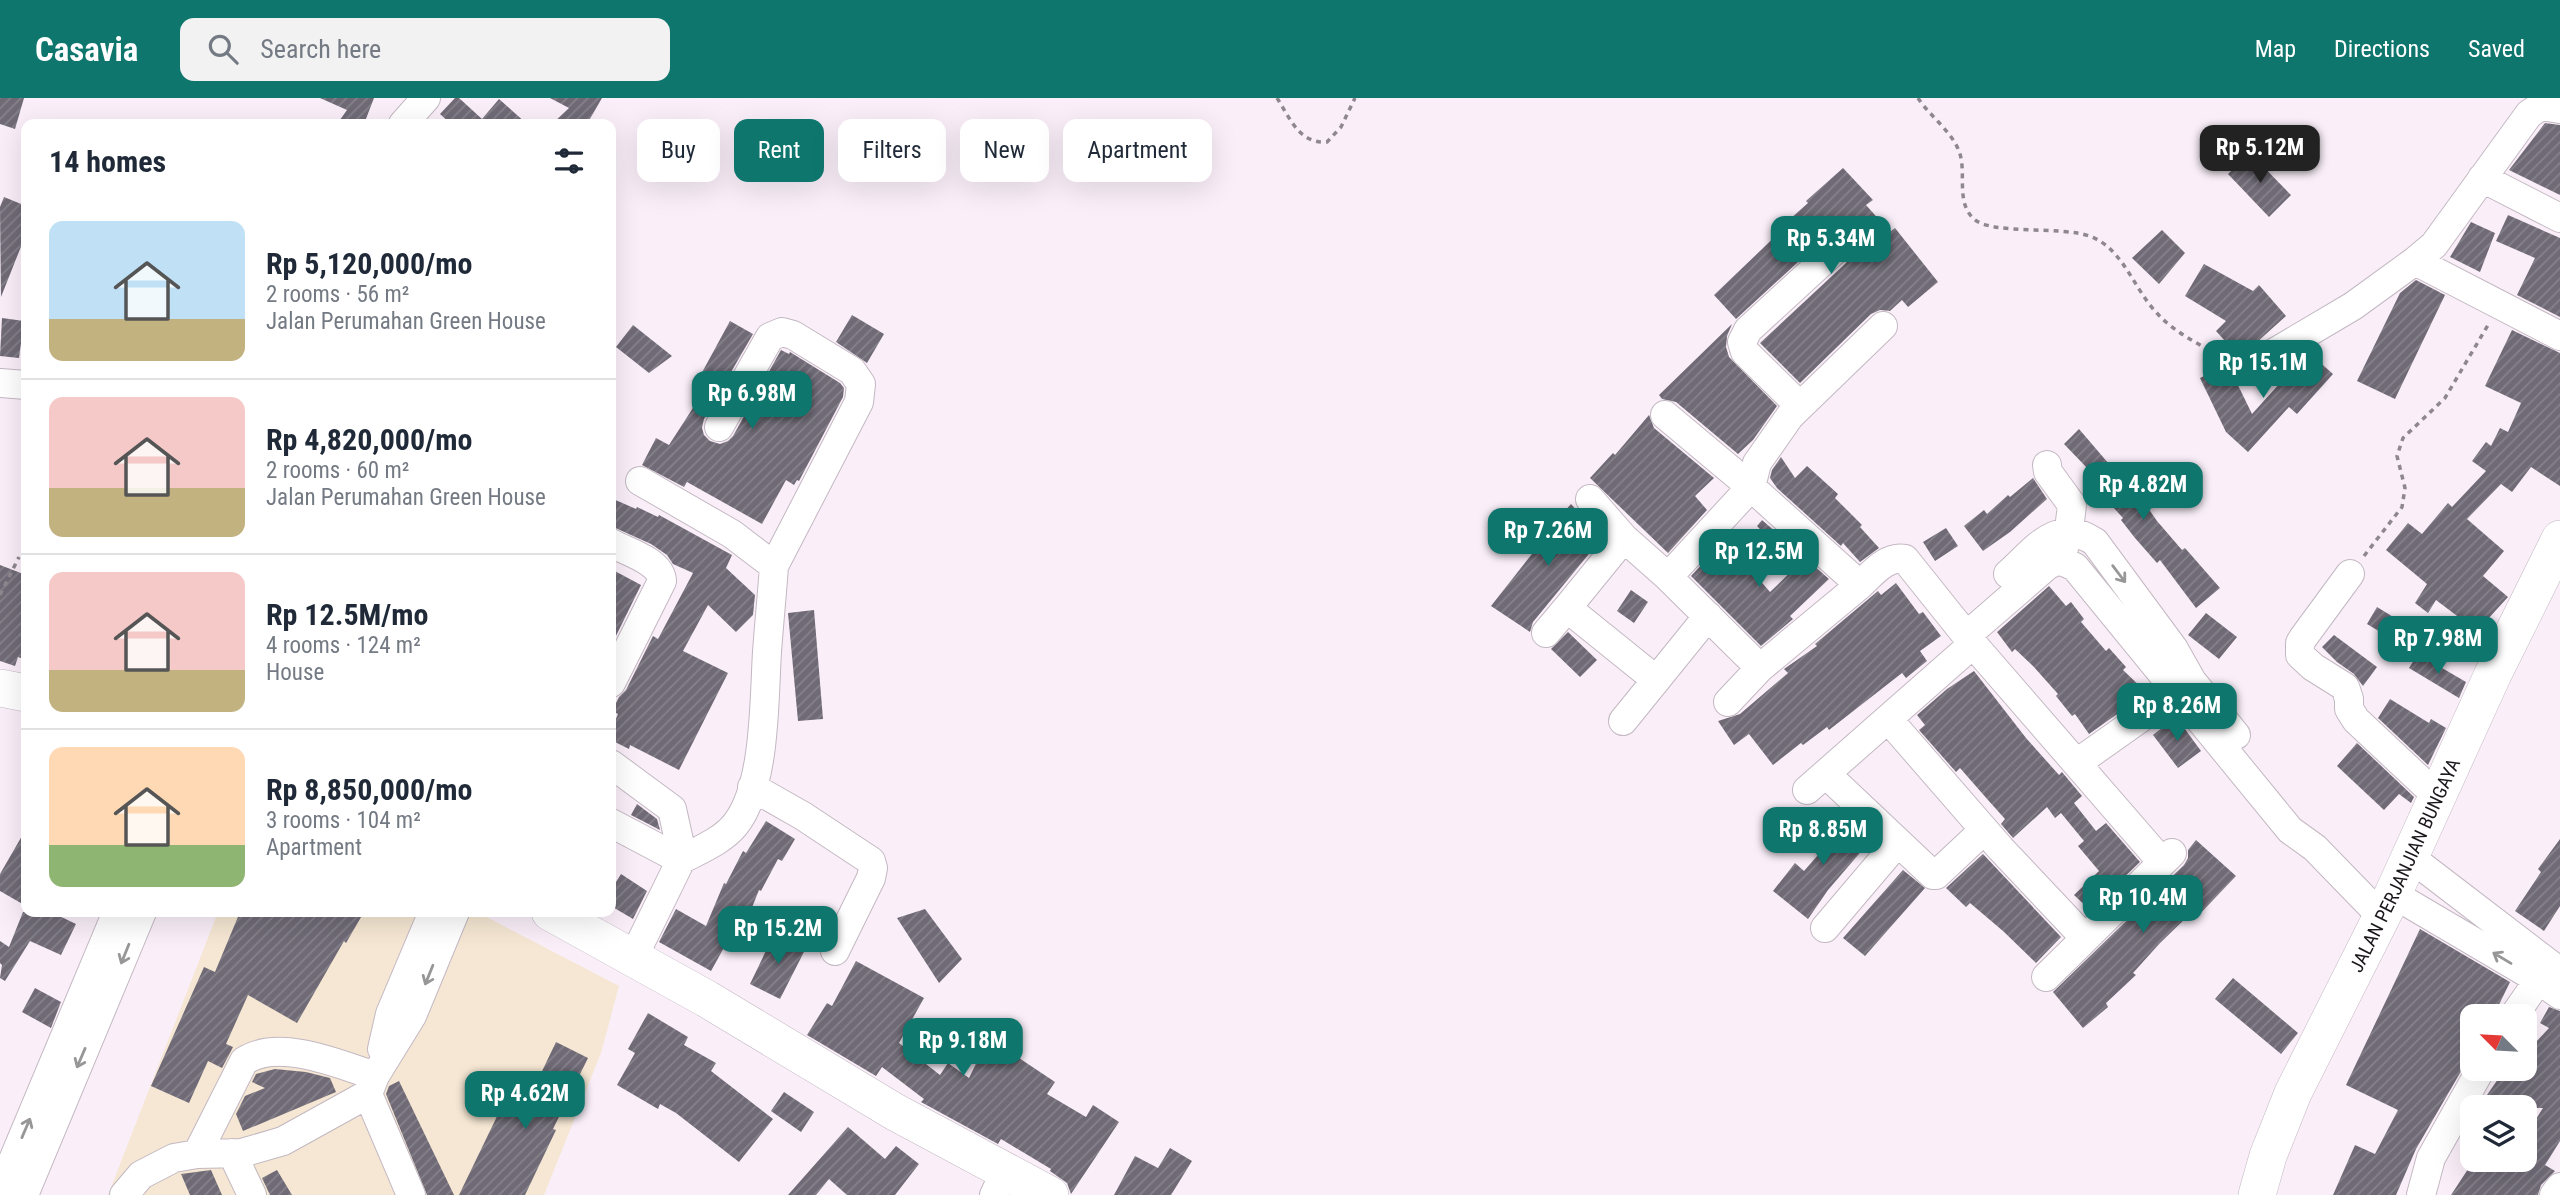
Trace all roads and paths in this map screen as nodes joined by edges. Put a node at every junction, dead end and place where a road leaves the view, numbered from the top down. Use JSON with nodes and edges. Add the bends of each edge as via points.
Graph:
{"nodes":[{"id":1,"x":426,"y":98,"type":"edge"},
{"id":2,"x":1277,"y":98,"type":"edge"},
{"id":3,"x":1356,"y":98,"type":"edge"},
{"id":4,"x":1918,"y":98,"type":"edge"},
{"id":5,"x":2560,"y":109,"type":"edge"},
{"id":6,"x":407,"y":119,"type":"edge"},
{"id":7,"x":2482,"y":178,"type":"junction"},
{"id":8,"x":2560,"y":218,"type":"edge"},
{"id":9,"x":1834,"y":251,"type":"dead end"},
{"id":10,"x":2415,"y":261,"type":"junction"},
{"id":11,"x":2500,"y":305,"type":"junction"},
{"id":12,"x":1883,"y":327,"type":"dead end"},
{"id":13,"x":2560,"y":336,"type":"edge"},
{"id":14,"x":2222,"y":357,"type":"joint"},
{"id":15,"x":0,"y":383,"type":"edge"},
{"id":16,"x":21,"y":385,"type":"edge"},
{"id":17,"x":1800,"y":406,"type":"junction"},
{"id":18,"x":1665,"y":415,"type":"dead end"},
{"id":19,"x":719,"y":427,"type":"dead end"},
{"id":20,"x":2047,"y":465,"type":"dead end"},
{"id":21,"x":640,"y":481,"type":"dead end"},
{"id":22,"x":1751,"y":487,"type":"junction"},
{"id":23,"x":1590,"y":499,"type":"dead end"},
{"id":24,"x":2069,"y":530,"type":"junction"},
{"id":25,"x":1624,"y":538,"type":"junction"},
{"id":26,"x":2560,"y":540,"type":"edge"},
{"id":27,"x":616,"y":546,"type":"edge"},
{"id":28,"x":19,"y":557,"type":"dead end"},
{"id":29,"x":2059,"y":560,"type":"junction"},
{"id":30,"x":774,"y":566,"type":"junction"},
{"id":31,"x":2350,"y":575,"type":"joint"},
{"id":32,"x":1668,"y":577,"type":"junction"},
{"id":33,"x":1860,"y":585,"type":"junction"},
{"id":34,"x":0,"y":595,"type":"edge"},
{"id":35,"x":1566,"y":608,"type":"junction"},
{"id":36,"x":1708,"y":616,"type":"junction"},
{"id":37,"x":1546,"y":633,"type":"dead end"},
{"id":38,"x":1964,"y":634,"type":"junction"},
{"id":39,"x":619,"y":646,"type":"edge"},
{"id":40,"x":1760,"y":668,"type":"junction"},
{"id":41,"x":1655,"y":679,"type":"junction"},
{"id":42,"x":2184,"y":687,"type":"junction"},
{"id":43,"x":0,"y":688,"type":"edge"},
{"id":44,"x":21,"y":692,"type":"edge"},
{"id":45,"x":1728,"y":702,"type":"dead end"},
{"id":46,"x":1888,"y":719,"type":"junction"},
{"id":47,"x":1623,"y":721,"type":"dead end"},
{"id":48,"x":2077,"y":763,"type":"junction"},
{"id":49,"x":616,"y":768,"type":"edge"},
{"id":50,"x":752,"y":787,"type":"junction"},
{"id":51,"x":2437,"y":796,"type":"junction"},
{"id":52,"x":616,"y":826,"type":"edge"},
{"id":53,"x":1984,"y":830,"type":"junction"},
{"id":54,"x":1898,"y":842,"type":"junction"},
{"id":55,"x":2410,"y":857,"type":"junction"},
{"id":56,"x":681,"y":860,"type":"junction"},
{"id":57,"x":2387,"y":905,"type":"junction"},
{"id":58,"x":115,"y":917,"type":"edge"},
{"id":59,"x":140,"y":917,"type":"edge"},
{"id":60,"x":431,"y":917,"type":"edge"},
{"id":61,"x":453,"y":917,"type":"edge"},
{"id":62,"x":559,"y":917,"type":"edge"},
{"id":63,"x":1825,"y":928,"type":"dead end"},
{"id":64,"x":2085,"y":938,"type":"junction"},
{"id":65,"x":835,"y":951,"type":"dead end"},
{"id":66,"x":633,"y":958,"type":"junction"},
{"id":67,"x":2554,"y":972,"type":"edge"},
{"id":68,"x":2046,"y":977,"type":"dead end"},
{"id":69,"x":2525,"y":1004,"type":"edge"},
{"id":70,"x":2474,"y":1082,"type":"edge"},
{"id":71,"x":372,"y":1085,"type":"junction"},
{"id":72,"x":232,"y":1153,"type":"junction"},
{"id":73,"x":197,"y":1154,"type":"junction"},
{"id":74,"x":1000,"y":1184,"type":"edge"},
{"id":75,"x":2560,"y":1187,"type":"edge"},
{"id":76,"x":0,"y":1191,"type":"edge"},
{"id":77,"x":24,"y":1195,"type":"edge"},
{"id":78,"x":124,"y":1195,"type":"edge"},
{"id":79,"x":252,"y":1195,"type":"edge"},
{"id":80,"x":411,"y":1195,"type":"edge"},
{"id":81,"x":1050,"y":1195,"type":"edge"},
{"id":82,"x":2257,"y":1195,"type":"edge"},
{"id":83,"x":2421,"y":1195,"type":"edge"},
{"id":84,"x":2554,"y":1195,"type":"edge"}],
"edges":[{"from":1,"to":6,"type":"street"},
{"from":2,"to":3,"type":"path","via":[[1305,139],[1317,143],[1327,142],[1341,127]]},
{"from":4,"to":14,"type":"path","via":[[1953,140],[1961,157],[1965,207],[1974,219],[1985,225],[2090,236],[2111,249],[2168,324]]},
{"from":5,"to":7,"type":"street","via":[[2535,108]]},
{"from":7,"to":8,"type":"street"},
{"from":7,"to":10,"type":"street","via":[[2434,245]]},
{"from":9,"to":17,"type":"street","via":[[1743,338],[1745,352]]},
{"from":10,"to":11,"type":"street"},
{"from":10,"to":14,"type":"street","via":[[2353,306],[2265,358]]},
{"from":11,"to":13,"type":"street"},
{"from":11,"to":31,"type":"path","via":[[2445,398],[2403,438],[2397,456],[2405,488],[2402,507]]},
{"from":12,"to":17,"type":"street"},
{"from":15,"to":16,"type":"street"},
{"from":17,"to":22,"type":"street","via":[[1757,463]]},
{"from":18,"to":22,"type":"street"},
{"from":19,"to":30,"type":"street","via":[[776,333],[805,342],[852,371],[861,384],[859,402]]},
{"from":20,"to":24,"type":"street","via":[[2071,501]]},
{"from":21,"to":30,"type":"street","via":[[732,534]]},
{"from":22,"to":32,"type":"street"},
{"from":22,"to":33,"type":"street"},
{"from":23,"to":25,"type":"street"},
{"from":24,"to":29,"type":"street"},
{"from":24,"to":38,"type":"street","via":[[2050,537]]},
{"from":24,"to":42,"type":"street","one_way":true,"via":[[2095,542],[2160,628]]},
{"from":25,"to":32,"type":"street"},
{"from":25,"to":35,"type":"street"},
{"from":26,"to":51,"type":"main road","name":"JALAN PERJANJIAN BUNGAYA"},
{"from":27,"to":39,"type":"street","via":[[657,568],[662,576],[660,588]]},
{"from":28,"to":34,"type":"path"},
{"from":29,"to":38,"type":"street"},
{"from":29,"to":42,"type":"street","via":[[2075,567]]},
{"from":30,"to":50,"type":"street","via":[[762,744]]},
{"from":31,"to":51,"type":"street","via":[[2303,638],[2300,655],[2345,687],[2356,720]]},
{"from":32,"to":36,"type":"street"},
{"from":33,"to":38,"type":"street","via":[[1895,557],[1905,559]]},
{"from":33,"to":40,"type":"street"},
{"from":35,"to":37,"type":"street"},
{"from":35,"to":41,"type":"street"},
{"from":36,"to":40,"type":"street"},
{"from":36,"to":41,"type":"street"},
{"from":38,"to":46,"type":"street"},
{"from":38,"to":48,"type":"street"},
{"from":40,"to":45,"type":"street"},
{"from":41,"to":47,"type":"street"},
{"from":42,"to":48,"type":"street"},
{"from":42,"to":57,"type":"street","via":[[2290,830]]},
{"from":43,"to":44,"type":"main road"},
{"from":46,"to":53,"type":"street"},
{"from":46,"to":54,"type":"street","via":[[1816,782]]},
{"from":48,"to":64,"type":"street","via":[[2167,857]]},
{"from":49,"to":56,"type":"street","via":[[672,810]]},
{"from":50,"to":56,"type":"street","via":[[735,825]]},
{"from":50,"to":65,"type":"street","via":[[871,862],[871,878]]},
{"from":51,"to":55,"type":"main road","name":"JALAN PERJANJIAN BUNGAYA"},
{"from":52,"to":56,"type":"street"},
{"from":53,"to":54,"type":"street","via":[[1936,875]]},
{"from":53,"to":64,"type":"street"},
{"from":54,"to":63,"type":"street"},
{"from":55,"to":57,"type":"main road","name":"JALAN PERJANJIAN BUNGAYA"},
{"from":55,"to":67,"type":"street"},
{"from":56,"to":66,"type":"street"},
{"from":67,"to":57,"type":"street","one_way":true},
{"from":57,"to":82,"type":"main road","name":"JALAN PERJANJIAN BUNGAYA","via":[[2293,1094]]},
{"from":76,"to":58,"type":"street","one_way":true},
{"from":59,"to":77,"type":"street","one_way":true},
{"from":60,"to":71,"type":"street","via":[[390,1014]]},
{"from":61,"to":71,"type":"street","one_way":true,"via":[[412,1016]]},
{"from":62,"to":66,"type":"main road"},
{"from":64,"to":68,"type":"street"},
{"from":66,"to":74,"type":"main road","via":[[895,1112]]},
{"from":67,"to":69,"type":"street"},
{"from":70,"to":83,"type":"street","via":[[2431,1158]]},
{"from":71,"to":72,"type":"street","via":[[283,1141]]},
{"from":71,"to":73,"type":"street","via":[[307,1054],[256,1053],[244,1062]]},
{"from":71,"to":80,"type":"street"},
{"from":72,"to":73,"type":"street"},
{"from":72,"to":79,"type":"street"},
{"from":73,"to":78,"type":"street","via":[[174,1158],[141,1175]]},
{"from":74,"to":81,"type":"main road"},
{"from":75,"to":84,"type":"street"}]}
